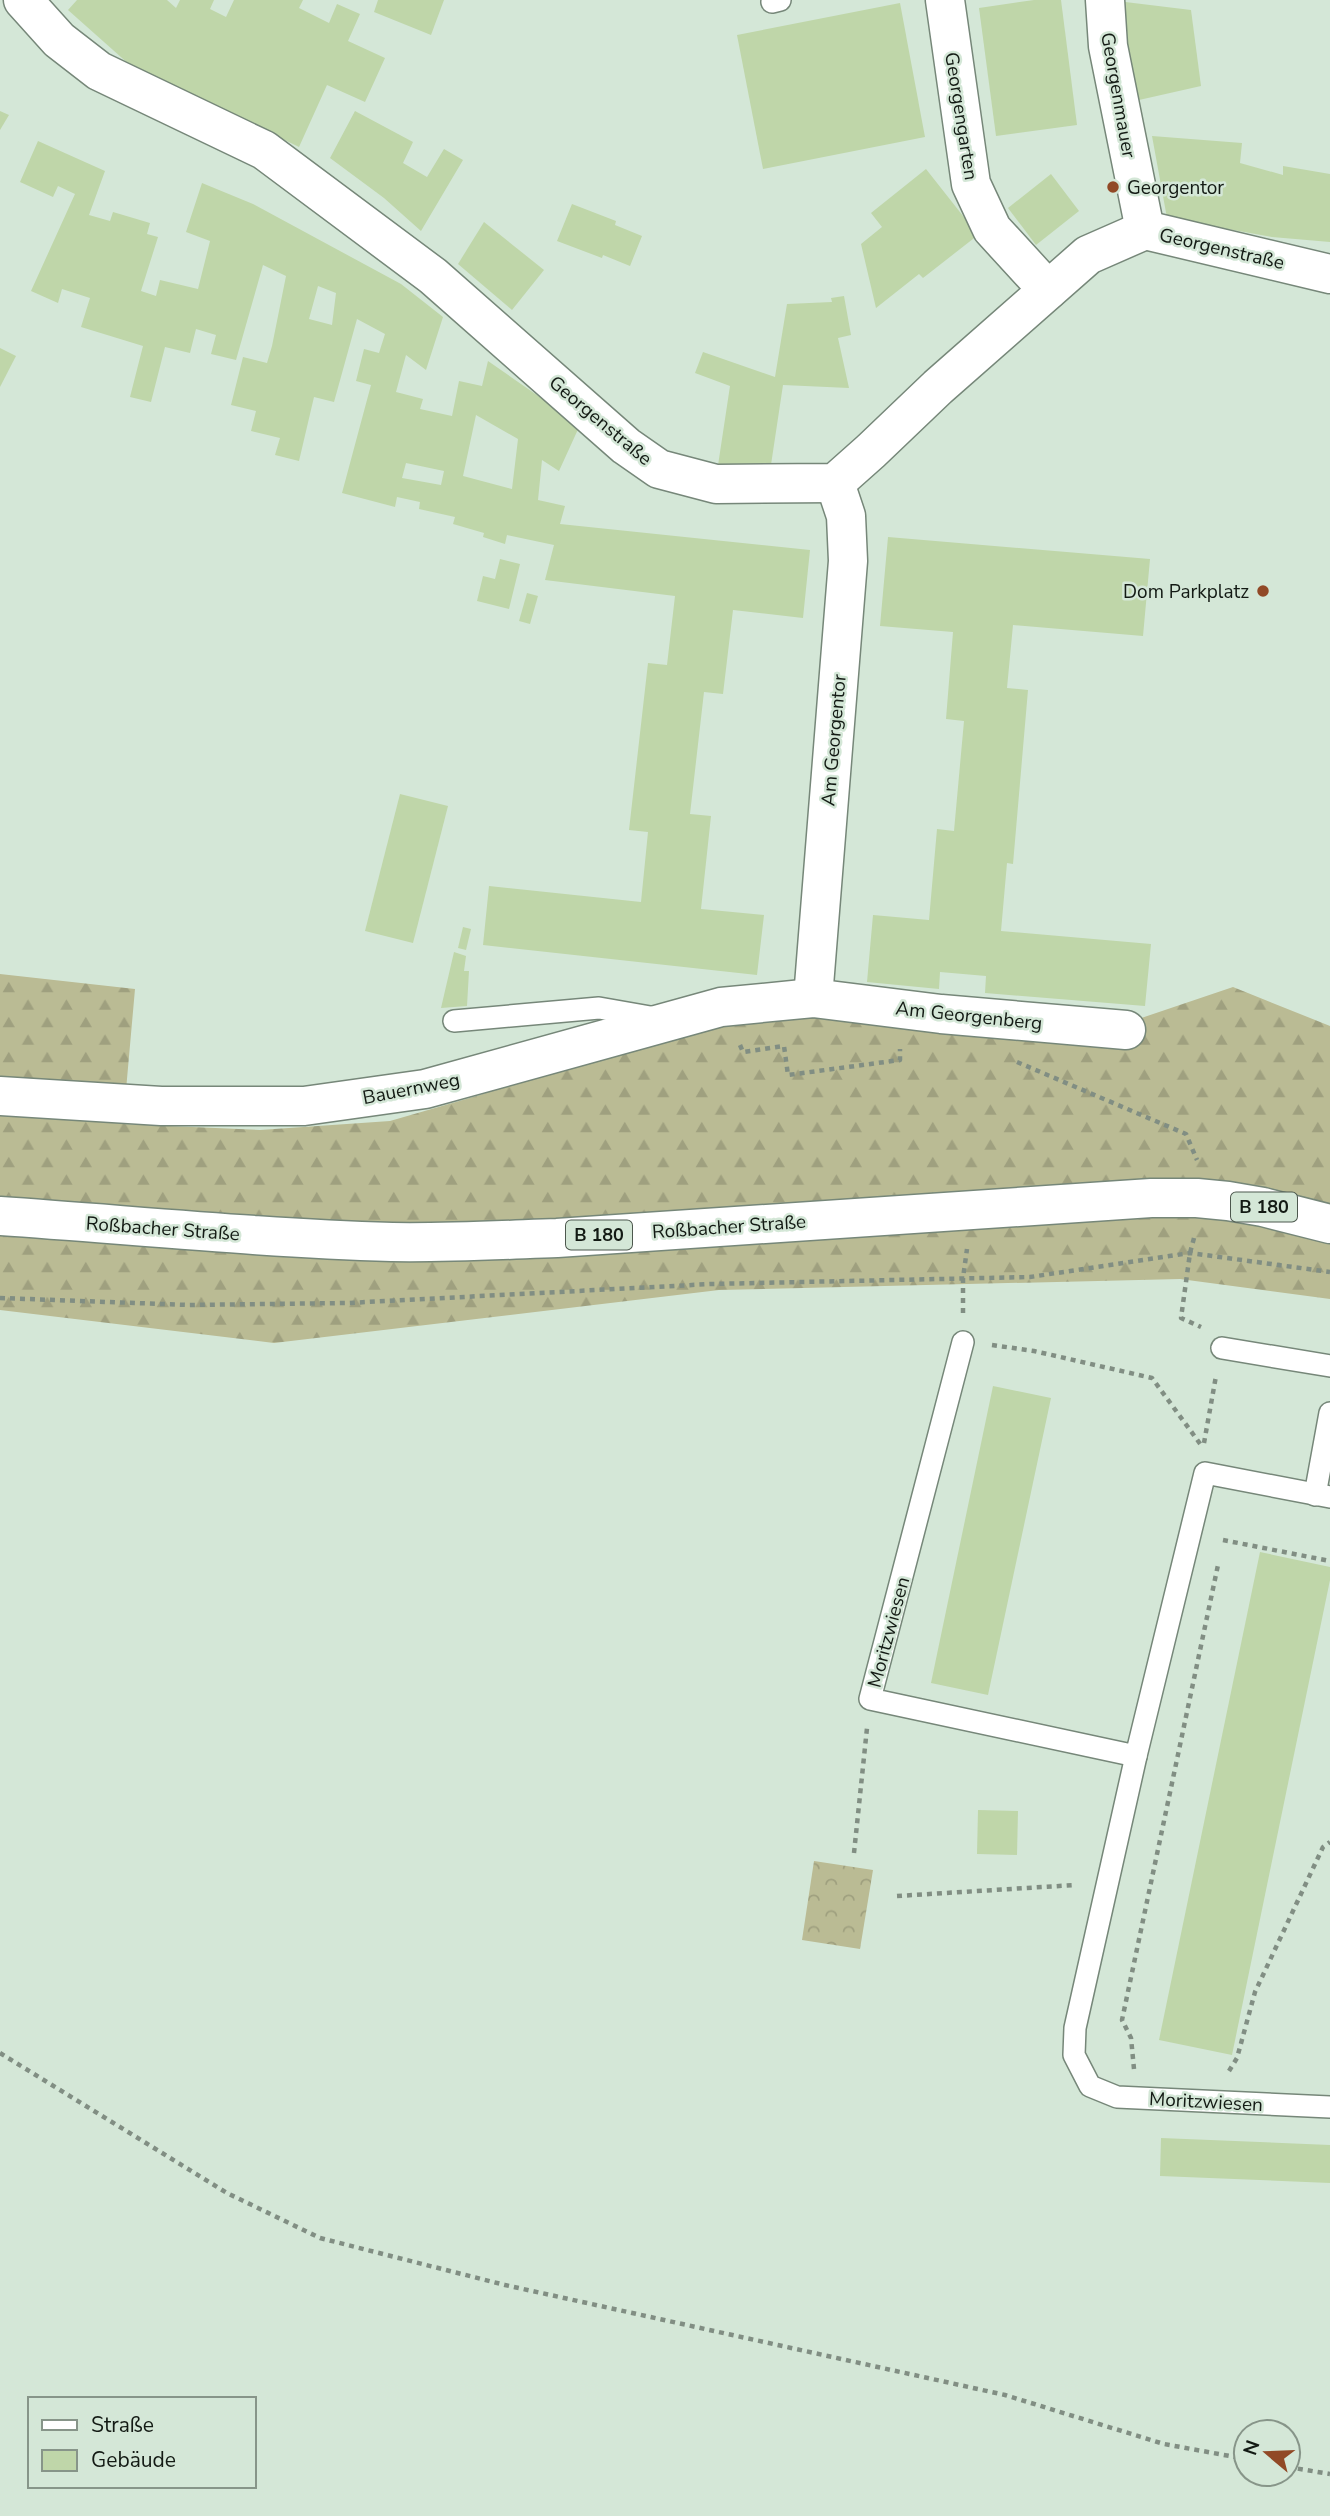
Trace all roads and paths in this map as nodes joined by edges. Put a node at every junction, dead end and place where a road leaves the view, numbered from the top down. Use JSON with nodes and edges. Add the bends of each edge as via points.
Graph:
{"nodes":[{"id":1,"x":23,"y":0,"type":"edge"},
{"id":2,"x":945,"y":0,"type":"edge"},
{"id":3,"x":1105,"y":0,"type":"edge"},
{"id":4,"x":1145,"y":230,"type":"junction"},
{"id":5,"x":1330,"y":274,"type":"edge"},
{"id":6,"x":1048,"y":290,"type":"junction"},
{"id":7,"x":835,"y":483,"type":"junction"},
{"id":8,"x":813,"y":998,"type":"junction"},
{"id":9,"x":721,"y":1007,"type":"junction"},
{"id":10,"x":672,"y":1020,"type":"junction"},
{"id":11,"x":454,"y":1021,"type":"dead end"},
{"id":12,"x":1126,"y":1030,"type":"dead end"},
{"id":13,"x":900,"y":1039,"type":"dead end"},
{"id":14,"x":1010,"y":1060,"type":"dead end"},
{"id":15,"x":0,"y":1096,"type":"edge"},
{"id":16,"x":1198,"y":1160,"type":"dead end"},
{"id":17,"x":966,"y":1209,"type":"junction"},
{"id":18,"x":0,"y":1216,"type":"edge"},
{"id":19,"x":1330,"y":1224,"type":"edge"},
{"id":20,"x":1330,"y":1272,"type":"edge"},
{"id":21,"x":963,"y":1278,"type":"junction"},
{"id":22,"x":0,"y":1298,"type":"edge"},
{"id":23,"x":963,"y":1342,"type":"junction"},
{"id":24,"x":1222,"y":1348,"type":"dead end"},
{"id":25,"x":1330,"y":1366,"type":"edge"},
{"id":26,"x":1330,"y":1413,"type":"edge"},
{"id":27,"x":1205,"y":1473,"type":"junction"},
{"id":28,"x":1323,"y":1496,"type":"edge"},
{"id":29,"x":1226,"y":1527,"type":"dead end"},
{"id":30,"x":1223,"y":1540,"type":"junction"},
{"id":31,"x":1330,"y":1561,"type":"edge"},
{"id":32,"x":870,"y":1699,"type":"junction"},
{"id":33,"x":1136,"y":1756,"type":"junction"},
{"id":34,"x":1330,"y":1842,"type":"edge"},
{"id":35,"x":854,"y":1853,"type":"dead end"},
{"id":36,"x":1107,"y":1883,"type":"junction"},
{"id":37,"x":897,"y":1896,"type":"dead end"},
{"id":38,"x":0,"y":2053,"type":"edge"},
{"id":39,"x":1137,"y":2098,"type":"junction"},
{"id":40,"x":1210,"y":2101,"type":"junction"},
{"id":41,"x":1330,"y":2107,"type":"edge"},
{"id":42,"x":1232,"y":2456,"type":"edge"},
{"id":43,"x":1302,"y":2469,"type":"edge"},
{"id":44,"x":1330,"y":2474,"type":"edge"}],
"edges":[{"from":1,"to":7,"type":"street","name":"Georgenstraße","via":[[59,40],[99,71],[264,150],[433,276],[626,446],[660,469],[716,485]]},
{"from":2,"to":6,"type":"street","name":"Georgengarten","via":[[971,184],[992,229]]},
{"from":3,"to":4,"type":"street","name":"Georgenmauer","via":[[1108,46]]},
{"from":4,"to":5,"type":"street","name":"Georgenstraße"},
{"from":4,"to":6,"type":"street","name":"Georgenstraße","via":[[1088,255]]},
{"from":6,"to":7,"type":"street","name":"Georgenstraße"},
{"from":7,"to":8,"type":"street","name":"Am Georgentor","via":[[846,516],[848,561]]},
{"from":8,"to":9,"type":"street","name":"Bauernweg"},
{"from":8,"to":12,"type":"street","name":"Am Georgenberg"},
{"from":9,"to":10,"type":"street","name":"Bauernweg"},
{"from":9,"to":13,"type":"path","via":[[743,1052],[784,1046],[788,1075],[900,1059]]},
{"from":10,"to":11,"type":"lane","via":[[599,1009]]},
{"from":10,"to":15,"type":"street","name":"Bauernweg","via":[[425,1089],[304,1106],[161,1106]]},
{"from":14,"to":16,"type":"path","via":[[1186,1134]]},
{"from":17,"to":18,"type":"street","name":"Roßbacher Straße","number":"B 180","via":[[557,1238],[408,1242]]},
{"from":17,"to":19,"type":"street","name":"Roßbacher Straße","number":"B 180","via":[[1197,1198],[1263,1207]]},
{"from":17,"to":21,"type":"path"},
{"from":20,"to":21,"type":"path","via":[[1190,1254],[1030,1276]]},
{"from":21,"to":22,"type":"path","via":[[711,1284],[348,1303],[189,1305]]},
{"from":21,"to":23,"type":"path"},
{"from":23,"to":27,"type":"path","via":[[1034,1351],[1152,1378],[1203,1447]]},
{"from":23,"to":32,"type":"lane","name":"Moritzwiesen"},
{"from":24,"to":25,"type":"lane"},
{"from":26,"to":28,"type":"lane"},
{"from":27,"to":28,"type":"lane"},
{"from":27,"to":33,"type":"lane","name":"Moritzwiesen"},
{"from":29,"to":30,"type":"path"},
{"from":30,"to":31,"type":"path"},
{"from":30,"to":39,"type":"path","via":[[1122,2020],[1130,2038]]},
{"from":32,"to":33,"type":"lane","name":"Moritzwiesen"},
{"from":32,"to":35,"type":"path"},
{"from":33,"to":36,"type":"lane","name":"Moritzwiesen"},
{"from":34,"to":40,"type":"path","via":[[1323,1847],[1255,1992],[1237,2058]]},
{"from":36,"to":37,"type":"path"},
{"from":36,"to":39,"type":"lane","name":"Moritzwiesen","via":[[1075,2028],[1074,2056],[1090,2086],[1117,2097]]},
{"from":38,"to":42,"type":"path","via":[[227,2193],[320,2238],[505,2285],[993,2392],[1164,2444]]},
{"from":39,"to":40,"type":"lane","name":"Moritzwiesen"},
{"from":40,"to":41,"type":"lane","name":"Moritzwiesen"},
{"from":43,"to":44,"type":"path"}]}
